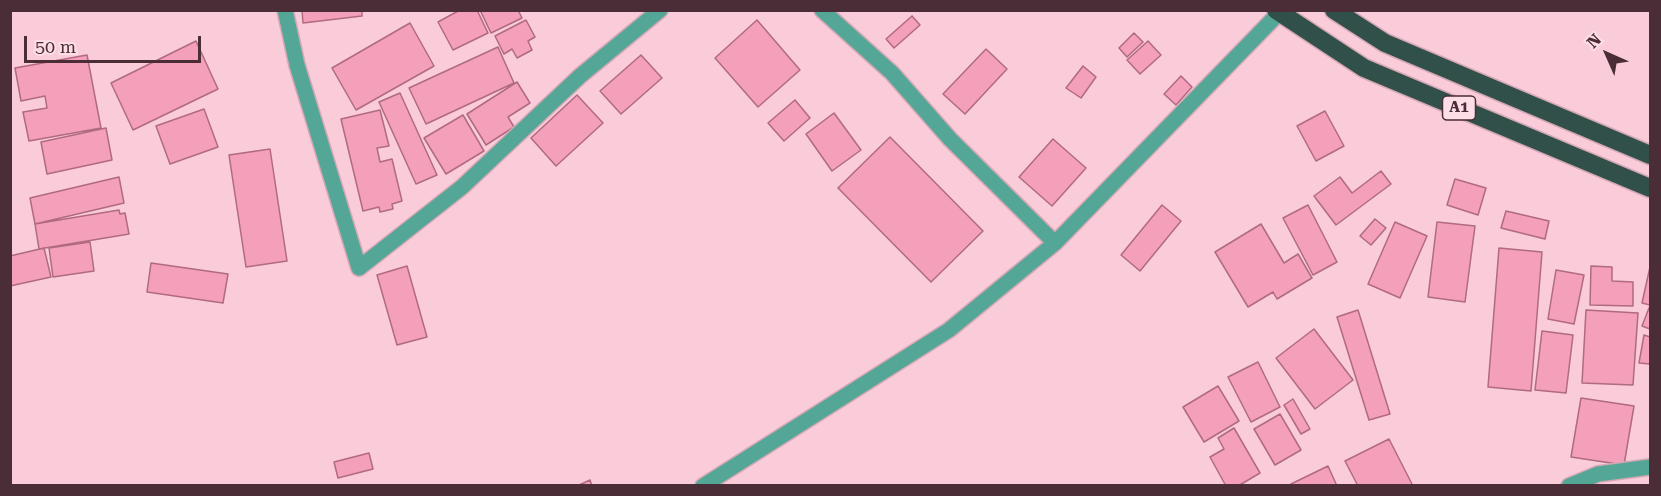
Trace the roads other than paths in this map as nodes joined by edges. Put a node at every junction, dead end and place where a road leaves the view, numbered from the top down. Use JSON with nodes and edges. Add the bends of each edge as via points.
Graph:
{"nodes":[{"id":1,"x":285,"y":10,"type":"edge"},
{"id":2,"x":660,"y":10,"type":"edge"},
{"id":3,"x":822,"y":10,"type":"edge"},
{"id":4,"x":1334,"y":10,"type":"edge"},
{"id":5,"x":1277,"y":12,"type":"edge"},
{"id":6,"x":1650,"y":155,"type":"edge"},
{"id":7,"x":1650,"y":188,"type":"edge"},
{"id":8,"x":1055,"y":243,"type":"junction"},
{"id":9,"x":1650,"y":467,"type":"edge"},
{"id":10,"x":703,"y":486,"type":"edge"},
{"id":11,"x":1569,"y":486,"type":"edge"}],
"edges":[{"from":1,"to":2,"type":"street","via":[[297,65],[359,268],[462,187],[580,76]]},
{"from":3,"to":8,"type":"street","via":[[892,73],[950,139]]},
{"from":4,"to":6,"type":"highway","number":"A1","via":[[1385,43]]},
{"from":5,"to":7,"type":"highway","number":"A1","via":[[1365,68]]},
{"from":5,"to":8,"type":"street"},
{"from":8,"to":10,"type":"street","via":[[950,330]]},
{"from":9,"to":11,"type":"street","via":[[1598,474]]}]}
